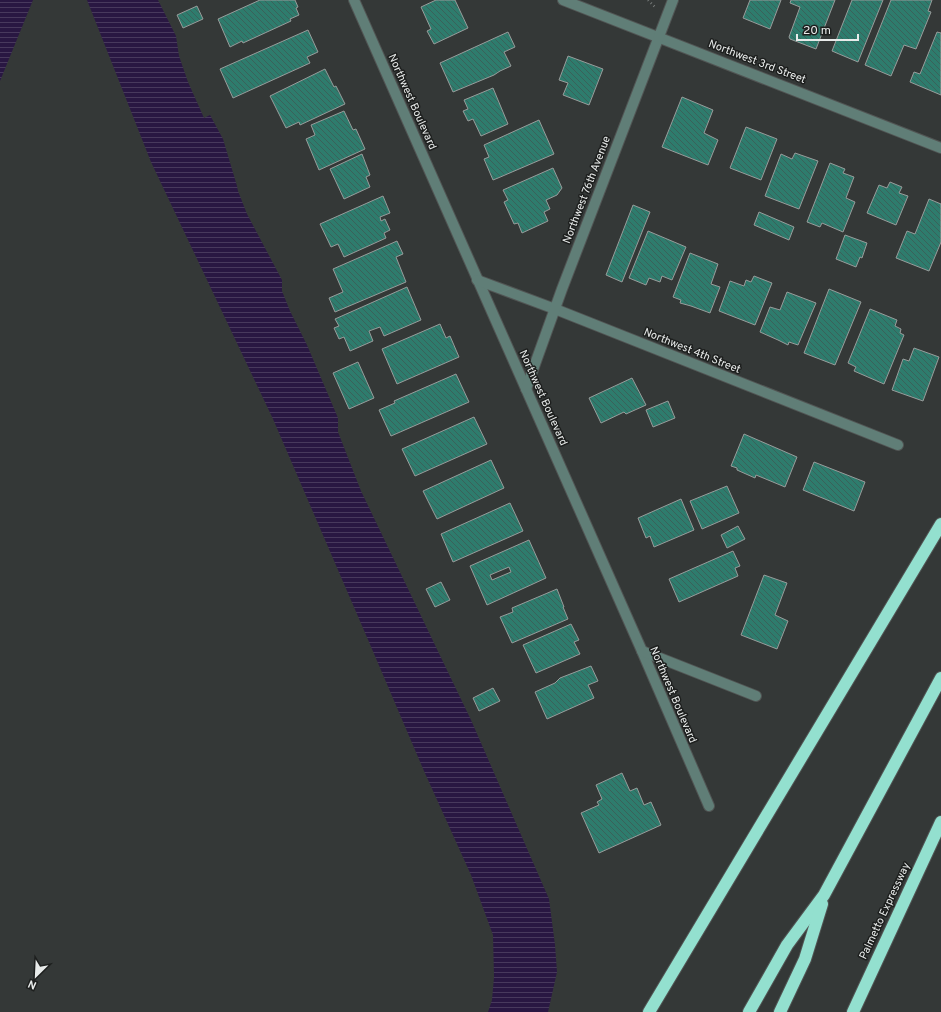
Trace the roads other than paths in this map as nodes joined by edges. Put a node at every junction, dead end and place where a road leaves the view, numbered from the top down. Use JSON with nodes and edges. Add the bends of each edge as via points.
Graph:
{"nodes":[{"id":1,"x":354,"y":0,"type":"edge"},
{"id":2,"x":563,"y":0,"type":"edge"},
{"id":3,"x":673,"y":0,"type":"edge"},
{"id":4,"x":659,"y":37,"type":"junction"},
{"id":5,"x":941,"y":148,"type":"edge"},
{"id":6,"x":477,"y":280,"type":"junction"},
{"id":7,"x":555,"y":309,"type":"junction"},
{"id":8,"x":526,"y":388,"type":"junction"},
{"id":9,"x":898,"y":445,"type":"dead end"},
{"id":10,"x":941,"y":524,"type":"edge"},
{"id":11,"x":642,"y":652,"type":"junction"},
{"id":12,"x":941,"y":678,"type":"edge"},
{"id":13,"x":756,"y":696,"type":"dead end"},
{"id":14,"x":709,"y":806,"type":"dead end"},
{"id":15,"x":941,"y":822,"type":"edge"},
{"id":16,"x":824,"y":895,"type":"junction"},
{"id":17,"x":649,"y":1012,"type":"edge"},
{"id":18,"x":749,"y":1012,"type":"edge"},
{"id":19,"x":780,"y":1012,"type":"edge"},
{"id":20,"x":853,"y":1012,"type":"edge"}],
"edges":[{"from":1,"to":6,"type":"street","name":"Northwest Boulevard"},
{"from":2,"to":4,"type":"street","name":"Northwest 3rd Street"},
{"from":3,"to":4,"type":"street","name":"Northwest 76th Avenue"},
{"from":4,"to":5,"type":"street","name":"Northwest 3rd Street"},
{"from":4,"to":7,"type":"street","name":"Northwest 76th Avenue"},
{"from":6,"to":7,"type":"street","name":"Northwest 4th Street"},
{"from":6,"to":8,"type":"street","name":"Northwest Boulevard"},
{"from":7,"to":8,"type":"street","name":"Northwest 76th Avenue"},
{"from":7,"to":9,"type":"street","name":"Northwest 4th Street"},
{"from":8,"to":11,"type":"street","name":"Northwest Boulevard"},
{"from":10,"to":17,"type":"highway"},
{"from":11,"to":13,"type":"street"},
{"from":11,"to":14,"type":"street","name":"Northwest Boulevard"},
{"from":12,"to":16,"type":"highway"},
{"from":15,"to":20,"type":"highway","name":"Palmetto Expressway"},
{"from":16,"to":18,"type":"highway","via":[[787,945]]},
{"from":16,"to":19,"type":"highway","via":[[805,959]]}]}
